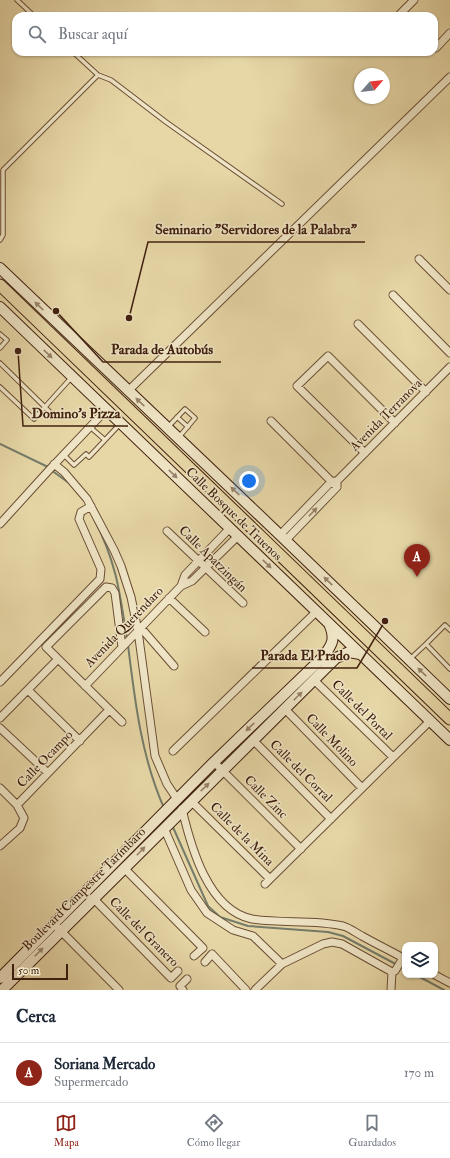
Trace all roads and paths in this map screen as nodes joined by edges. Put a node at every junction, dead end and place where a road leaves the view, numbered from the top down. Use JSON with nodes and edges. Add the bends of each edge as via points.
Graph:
{"nodes":[{"id":1,"x":17,"y":0,"type":"edge"},
{"id":2,"x":414,"y":0,"type":"edge"},
{"id":3,"x":30,"y":12,"type":"edge"},
{"id":4,"x":402,"y":12,"type":"edge"},
{"id":5,"x":450,"y":33,"type":"edge"},
{"id":6,"x":438,"y":46,"type":"edge"},
{"id":7,"x":77,"y":56,"type":"edge"},
{"id":8,"x":98,"y":75,"type":"junction"},
{"id":9,"x":450,"y":77,"type":"edge"},
{"id":10,"x":282,"y":204,"type":"dead end"},
{"id":11,"x":0,"y":240,"type":"edge"},
{"id":12,"x":419,"y":259,"type":"dead end"},
{"id":13,"x":0,"y":268,"type":"edge"},
{"id":14,"x":0,"y":285,"type":"edge"},
{"id":15,"x":450,"y":290,"type":"edge"},
{"id":16,"x":394,"y":295,"type":"dead end"},
{"id":17,"x":0,"y":308,"type":"edge"},
{"id":18,"x":358,"y":324,"type":"dead end"},
{"id":19,"x":0,"y":334,"type":"edge"},
{"id":20,"x":0,"y":348,"type":"edge"},
{"id":21,"x":450,"y":353,"type":"edge"},
{"id":22,"x":0,"y":363,"type":"edge"},
{"id":23,"x":450,"y":367,"type":"edge"},
{"id":24,"x":72,"y":377,"type":"junction"},
{"id":25,"x":0,"y":387,"type":"edge"},
{"id":26,"x":128,"y":391,"type":"junction"},
{"id":27,"x":426,"y":392,"type":"junction"},
{"id":28,"x":45,"y":406,"type":"junction"},
{"id":29,"x":106,"y":410,"type":"junction"},
{"id":30,"x":53,"y":414,"type":"dead end"},
{"id":31,"x":177,"y":417,"type":"junction"},
{"id":32,"x":271,"y":421,"type":"dead end"},
{"id":33,"x":395,"y":423,"type":"junction"},
{"id":34,"x":121,"y":424,"type":"junction"},
{"id":35,"x":90,"y":427,"type":"junction"},
{"id":36,"x":188,"y":427,"type":"junction"},
{"id":37,"x":168,"y":428,"type":"junction"},
{"id":38,"x":177,"y":437,"type":"junction"},
{"id":39,"x":105,"y":440,"type":"junction"},
{"id":40,"x":169,"y":450,"type":"junction"},
{"id":41,"x":365,"y":453,"type":"junction"},
{"id":42,"x":63,"y":455,"type":"junction"},
{"id":43,"x":155,"y":456,"type":"junction"},
{"id":44,"x":52,"y":467,"type":"junction"},
{"id":45,"x":222,"y":480,"type":"junction"},
{"id":46,"x":335,"y":483,"type":"junction"},
{"id":47,"x":208,"y":487,"type":"junction"},
{"id":48,"x":200,"y":500,"type":"junction"},
{"id":49,"x":90,"y":507,"type":"junction"},
{"id":50,"x":0,"y":524,"type":"edge"},
{"id":51,"x":230,"y":528,"type":"junction"},
{"id":52,"x":167,"y":531,"type":"dead end"},
{"id":53,"x":238,"y":536,"type":"junction"},
{"id":54,"x":283,"y":537,"type":"junction"},
{"id":55,"x":198,"y":561,"type":"junction"},
{"id":56,"x":206,"y":568,"type":"junction"},
{"id":57,"x":181,"y":586,"type":"junction"},
{"id":58,"x":169,"y":598,"type":"junction"},
{"id":59,"x":243,"y":604,"type":"dead end"},
{"id":60,"x":316,"y":612,"type":"junction"},
{"id":61,"x":330,"y":625,"type":"junction"},
{"id":62,"x":450,"y":630,"type":"edge"},
{"id":63,"x":138,"y":631,"type":"junction"},
{"id":64,"x":205,"y":632,"type":"dead end"},
{"id":65,"x":426,"y":644,"type":"junction"},
{"id":66,"x":124,"y":645,"type":"junction"},
{"id":67,"x":360,"y":654,"type":"junction"},
{"id":68,"x":58,"y":659,"type":"junction"},
{"id":69,"x":326,"y":660,"type":"junction"},
{"id":70,"x":409,"y":660,"type":"junction"},
{"id":71,"x":174,"y":666,"type":"dead end"},
{"id":72,"x":450,"y":670,"type":"edge"},
{"id":73,"x":314,"y":680,"type":"junction"},
{"id":74,"x":0,"y":682,"type":"edge"},
{"id":75,"x":85,"y":686,"type":"junction"},
{"id":76,"x":436,"y":686,"type":"junction"},
{"id":77,"x":28,"y":690,"type":"junction"},
{"id":78,"x":450,"y":699,"type":"edge"},
{"id":79,"x":430,"y":700,"type":"junction"},
{"id":80,"x":415,"y":707,"type":"junction"},
{"id":81,"x":285,"y":709,"type":"junction"},
{"id":82,"x":109,"y":710,"type":"junction"},
{"id":83,"x":0,"y":718,"type":"edge"},
{"id":84,"x":450,"y":719,"type":"edge"},
{"id":85,"x":430,"y":721,"type":"junction"},
{"id":86,"x":122,"y":722,"type":"dead end"},
{"id":87,"x":0,"y":728,"type":"edge"},
{"id":88,"x":80,"y":740,"type":"junction"},
{"id":89,"x":253,"y":740,"type":"junction"},
{"id":90,"x":450,"y":740,"type":"edge"},
{"id":91,"x":173,"y":751,"type":"dead end"},
{"id":92,"x":393,"y":757,"type":"junction"},
{"id":93,"x":214,"y":762,"type":"junction"},
{"id":94,"x":222,"y":770,"type":"junction"},
{"id":95,"x":48,"y":773,"type":"junction"},
{"id":96,"x":0,"y":788,"type":"edge"},
{"id":97,"x":362,"y":788,"type":"junction"},
{"id":98,"x":174,"y":801,"type":"junction"},
{"id":99,"x":191,"y":801,"type":"junction"},
{"id":100,"x":17,"y":805,"type":"junction"},
{"id":101,"x":180,"y":812,"type":"junction"},
{"id":102,"x":331,"y":818,"type":"junction"},
{"id":103,"x":166,"y":826,"type":"junction"},
{"id":104,"x":0,"y":846,"type":"edge"},
{"id":105,"x":301,"y":849,"type":"junction"},
{"id":106,"x":124,"y":868,"type":"junction"},
{"id":107,"x":270,"y":879,"type":"junction"},
{"id":108,"x":265,"y":884,"type":"dead end"},
{"id":109,"x":94,"y":898,"type":"junction"},
{"id":110,"x":57,"y":927,"type":"junction"},
{"id":111,"x":194,"y":956,"type":"dead end"},
{"id":112,"x":402,"y":958,"type":"edge"},
{"id":113,"x":402,"y":960,"type":"edge"},
{"id":114,"x":204,"y":962,"type":"dead end"},
{"id":115,"x":282,"y":964,"type":"junction"},
{"id":116,"x":178,"y":971,"type":"dead end"},
{"id":117,"x":394,"y":971,"type":"junction"},
{"id":118,"x":438,"y":977,"type":"edge"},
{"id":119,"x":0,"y":978,"type":"edge"},
{"id":120,"x":187,"y":979,"type":"dead end"},
{"id":121,"x":450,"y":983,"type":"edge"},
{"id":122,"x":2,"y":990,"type":"edge"},
{"id":123,"x":119,"y":990,"type":"edge"},
{"id":124,"x":183,"y":990,"type":"edge"},
{"id":125,"x":246,"y":990,"type":"edge"},
{"id":126,"x":255,"y":990,"type":"edge"},
{"id":127,"x":391,"y":990,"type":"edge"}],
"edges":[{"from":1,"to":3,"type":"lane"},
{"from":2,"to":4,"type":"street"},
{"from":5,"to":6,"type":"street"},
{"from":7,"to":8,"type":"lane"},
{"from":8,"to":10,"type":"lane","via":[[111,80]]},
{"from":8,"to":11,"type":"lane","via":[[3,170],[3,235]]},
{"from":9,"to":26,"type":"street"},
{"from":12,"to":15,"type":"street"},
{"from":26,"to":13,"type":"street","one_way":true},
{"from":14,"to":40,"type":"main road"},
{"from":16,"to":21,"type":"street"},
{"from":17,"to":24,"type":"street","name":"Calle Bosque de Truenos","one_way":true},
{"from":18,"to":27,"type":"street"},
{"from":19,"to":20,"type":"lane","via":[[7,340]]},
{"from":22,"to":28,"type":"lane"},
{"from":23,"to":27,"type":"street","name":"Avenida Terranova"},
{"from":24,"to":28,"type":"lane"},
{"from":24,"to":29,"type":"street","name":"Calle Bosque de Truenos"},
{"from":25,"to":28,"type":"lane","via":[[34,419]]},
{"from":37,"to":26,"type":"street","one_way":true},
{"from":27,"to":33,"type":"street","name":"Avenida Terranova"},
{"from":28,"to":30,"type":"lane"},
{"from":29,"to":34,"type":"street","name":"Calle Bosque de Truenos"},
{"from":29,"to":35,"type":"street"},
{"from":31,"to":36,"type":"lane"},
{"from":31,"to":36,"type":"lane","via":[[185,408],[196,418]]},
{"from":31,"to":37,"type":"lane"},
{"from":32,"to":46,"type":"street"},
{"from":33,"to":41,"type":"street","name":"Avenida Terranova"},
{"from":33,"to":41,"type":"street","via":[[328,356],[297,386]]},
{"from":34,"to":39,"type":"lane"},
{"from":34,"to":43,"type":"street","name":"Calle Bosque de Truenos"},
{"from":35,"to":39,"type":"lane"},
{"from":35,"to":42,"type":"street"},
{"from":36,"to":38,"type":"lane"},
{"from":37,"to":38,"type":"street"},
{"from":38,"to":40,"type":"street"},
{"from":38,"to":45,"type":"street"},
{"from":39,"to":42,"type":"lane","via":[[89,457],[86,454],[74,465]]},
{"from":40,"to":43,"type":"street"},
{"from":40,"to":47,"type":"main road"},
{"from":41,"to":46,"type":"street","name":"Avenida Terranova"},
{"from":42,"to":44,"type":"street"},
{"from":43,"to":48,"type":"street","name":"Calle Bosque de Truenos","one_way":true},
{"from":44,"to":49,"type":"street","via":[[64,472],[87,499]]},
{"from":44,"to":50,"type":"street"},
{"from":45,"to":47,"type":"street"},
{"from":54,"to":45,"type":"street","one_way":true},
{"from":46,"to":54,"type":"street","name":"Avenida Terranova"},
{"from":47,"to":48,"type":"street"},
{"from":47,"to":79,"type":"main road"},
{"from":48,"to":51,"type":"street","name":"Calle Bosque de Truenos"},
{"from":49,"to":63,"type":"street","via":[[121,566]]},
{"from":49,"to":74,"type":"street","via":[[81,512],[79,519],[101,569],[100,579]]},
{"from":51,"to":53,"type":"street","name":"Calle Bosque de Truenos"},
{"from":51,"to":55,"type":"street","name":"Avenida Queréndaro"},
{"from":52,"to":55,"type":"street","name":"Calle Apatzingán"},
{"from":53,"to":56,"type":"street","name":"Avenida Queréndaro"},
{"from":53,"to":60,"type":"street","name":"Calle Bosque de Truenos","one_way":true},
{"from":70,"to":54,"type":"street","one_way":true},
{"from":55,"to":56,"type":"street","name":"Calle Apatzingán"},
{"from":55,"to":57,"type":"street","name":"Avenida Queréndaro","via":[[185,575]]},
{"from":56,"to":57,"type":"street","name":"Avenida Queréndaro","via":[[192,581]]},
{"from":56,"to":59,"type":"street","name":"Calle Apatzingán"},
{"from":57,"to":58,"type":"street","name":"Avenida Queréndaro"},
{"from":58,"to":63,"type":"street","name":"Avenida Queréndaro"},
{"from":58,"to":64,"type":"street"},
{"from":60,"to":61,"type":"street","name":"Calle Bosque de Truenos"},
{"from":60,"to":91,"type":"street"},
{"from":61,"to":67,"type":"street","name":"Calle Bosque de Truenos"},
{"from":61,"to":69,"type":"street","via":[[334,635]]},
{"from":62,"to":65,"type":"lane","via":[[445,625]]},
{"from":63,"to":66,"type":"street","name":"Avenida Queréndaro"},
{"from":63,"to":71,"type":"street"},
{"from":63,"to":98,"type":"street","via":[[155,756]]},
{"from":65,"to":70,"type":"lane"},
{"from":65,"to":72,"type":"lane"},
{"from":66,"to":68,"type":"street","via":[[115,594],[112,588],[106,587],[46,648]]},
{"from":66,"to":75,"type":"street","name":"Avenida Queréndaro"},
{"from":67,"to":69,"type":"street","via":[[349,652]]},
{"from":67,"to":80,"type":"street","name":"Calle Bosque de Truenos"},
{"from":68,"to":75,"type":"street"},
{"from":68,"to":77,"type":"street"},
{"from":69,"to":73,"type":"street","name":"Boulevard Campestre Tarímbaro"},
{"from":69,"to":93,"type":"street","name":"Boulevard Campestre Tarímbaro","one_way":true},
{"from":76,"to":70,"type":"street","one_way":true},
{"from":81,"to":73,"type":"street","name":"Boulevard Campestre Tarímbaro","one_way":true},
{"from":73,"to":92,"type":"street","name":"Calle del Portal"},
{"from":75,"to":82,"type":"street"},
{"from":76,"to":78,"type":"street"},
{"from":76,"to":79,"type":"street"},
{"from":77,"to":83,"type":"street"},
{"from":77,"to":88,"type":"street"},
{"from":79,"to":80,"type":"street"},
{"from":79,"to":84,"type":"main road"},
{"from":80,"to":85,"type":"street","name":"Calle Bosque de Truenos"},
{"from":81,"to":89,"type":"street","name":"Boulevard Campestre Tarímbaro"},
{"from":81,"to":97,"type":"street","name":"Calle Molino"},
{"from":82,"to":86,"type":"street"},
{"from":82,"to":88,"type":"street","name":"Calle Ocampo"},
{"from":85,"to":90,"type":"street","name":"Calle Bosque de Truenos"},
{"from":85,"to":92,"type":"street"},
{"from":87,"to":95,"type":"street"},
{"from":88,"to":95,"type":"street","name":"Calle Ocampo"},
{"from":89,"to":94,"type":"street","name":"Boulevard Campestre Tarímbaro"},
{"from":89,"to":102,"type":"street","name":"Calle del Corral"},
{"from":92,"to":97,"type":"street"},
{"from":93,"to":94,"type":"street","name":"Calle Zinc"},
{"from":93,"to":98,"type":"street","name":"Boulevard Campestre Tarímbaro"},
{"from":99,"to":94,"type":"street","name":"Boulevard Campestre Tarímbaro","one_way":true},
{"from":94,"to":105,"type":"street","name":"Calle Zinc"},
{"from":95,"to":100,"type":"street","name":"Calle Ocampo"},
{"from":96,"to":100,"type":"street"},
{"from":97,"to":102,"type":"street"},
{"from":98,"to":110,"type":"street","name":"Boulevard Campestre Tarímbaro"},
{"from":99,"to":101,"type":"street","name":"Boulevard Campestre Tarímbaro"},
{"from":99,"to":107,"type":"street","name":"Calle de la Mina"},
{"from":100,"to":104,"type":"street","name":"Calle Ocampo","via":[[24,818],[23,823]]},
{"from":101,"to":103,"type":"street","name":"Boulevard Campestre Tarímbaro"},
{"from":101,"to":112,"type":"street","via":[[203,871],[218,898],[227,907],[252,919],[305,921],[344,926]]},
{"from":102,"to":105,"type":"street"},
{"from":106,"to":103,"type":"street","name":"Boulevard Campestre Tarímbaro","one_way":true},
{"from":103,"to":115,"type":"street","via":[[191,890],[207,913],[233,930],[253,936]]},
{"from":105,"to":107,"type":"street"},
{"from":106,"to":109,"type":"street","name":"Boulevard Campestre Tarímbaro"},
{"from":106,"to":111,"type":"street","via":[[203,948]]},
{"from":107,"to":108,"type":"street","name":"Calle de la Mina"},
{"from":109,"to":110,"type":"street","name":"Boulevard Campestre Tarímbaro"},
{"from":109,"to":116,"type":"street","name":"Calle del Granero","via":[[171,978]]},
{"from":110,"to":119,"type":"street","name":"Boulevard Campestre Tarímbaro"},
{"from":122,"to":110,"type":"street","name":"Boulevard Campestre Tarímbaro","one_way":true},
{"from":110,"to":123,"type":"street"},
{"from":113,"to":117,"type":"street"},
{"from":114,"to":125,"type":"street","via":[[212,954]]},
{"from":115,"to":117,"type":"street","via":[[332,942],[342,944]]},
{"from":115,"to":126,"type":"street"},
{"from":117,"to":127,"type":"street"},
{"from":118,"to":121,"type":"street"},
{"from":120,"to":124,"type":"street","name":"Calle del Granero","via":[[180,986]]}]}
